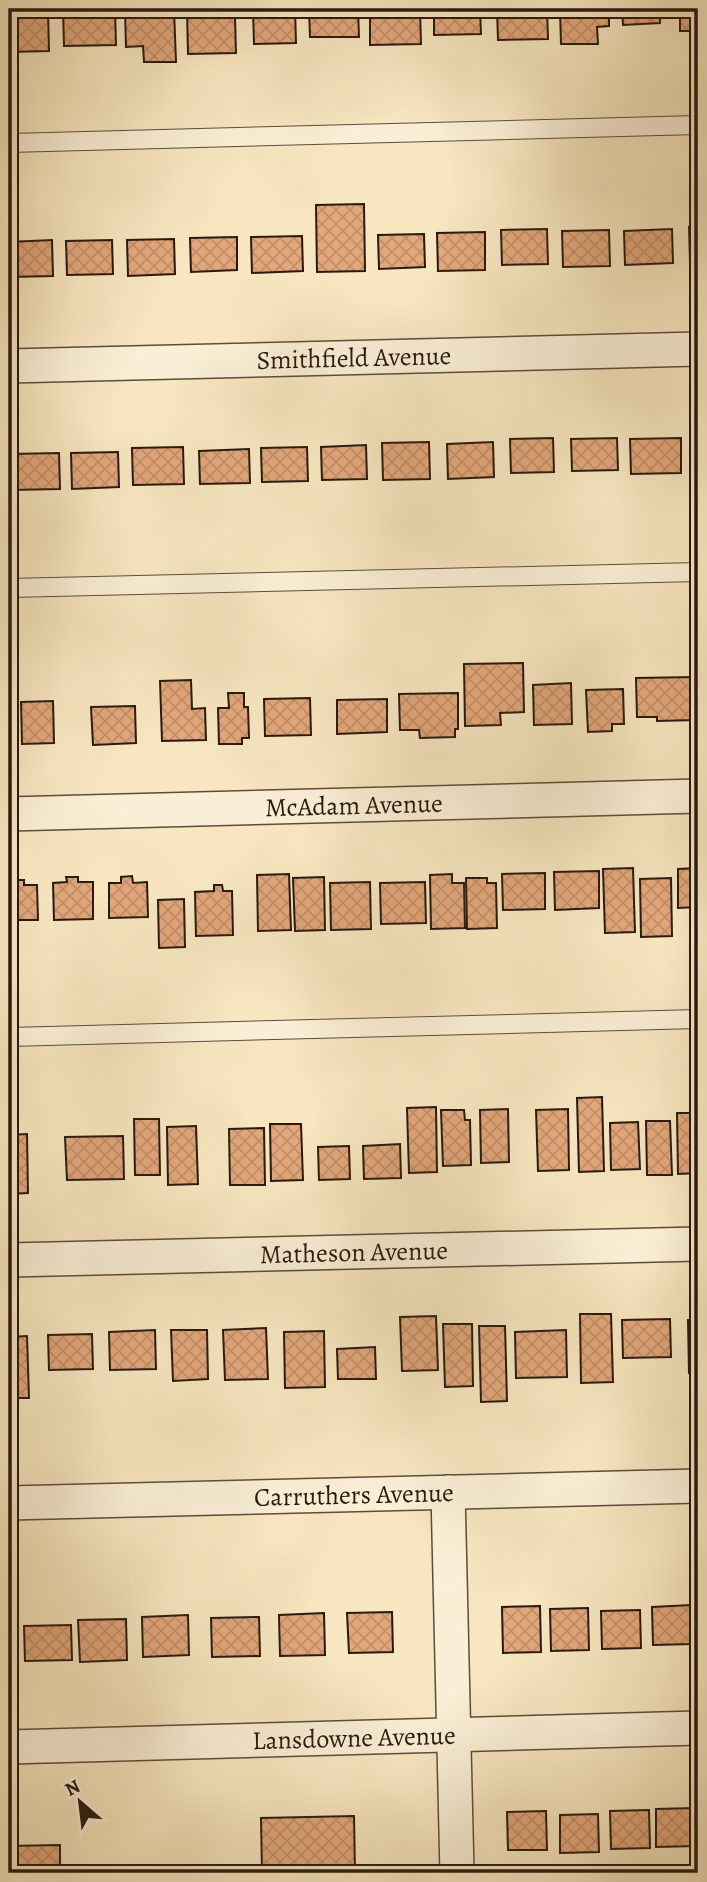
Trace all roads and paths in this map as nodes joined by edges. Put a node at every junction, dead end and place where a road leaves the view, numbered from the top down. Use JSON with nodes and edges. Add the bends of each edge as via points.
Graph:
{"nodes":[{"id":1,"x":698,"y":125,"type":"edge"},
{"id":2,"x":9,"y":144,"type":"edge"},
{"id":3,"x":698,"y":349,"type":"edge"},
{"id":4,"x":9,"y":366,"type":"edge"},
{"id":5,"x":698,"y":572,"type":"edge"},
{"id":6,"x":9,"y":588,"type":"edge"},
{"id":7,"x":698,"y":796,"type":"edge"},
{"id":8,"x":9,"y":814,"type":"edge"},
{"id":9,"x":698,"y":1019,"type":"edge"},
{"id":10,"x":9,"y":1037,"type":"edge"},
{"id":11,"x":698,"y":1244,"type":"edge"},
{"id":12,"x":9,"y":1260,"type":"edge"},
{"id":13,"x":698,"y":1486,"type":"edge"},
{"id":14,"x":447,"y":1492,"type":"junction"},
{"id":15,"x":9,"y":1503,"type":"edge"},
{"id":16,"x":698,"y":1728,"type":"edge"},
{"id":17,"x":455,"y":1734,"type":"junction"},
{"id":18,"x":9,"y":1747,"type":"edge"},
{"id":19,"x":457,"y":1873,"type":"edge"}],
"edges":[{"from":1,"to":2,"type":"lane"},
{"from":3,"to":4,"type":"street","name":"Smithfield Avenue"},
{"from":5,"to":6,"type":"lane"},
{"from":7,"to":8,"type":"street","name":"McAdam Avenue"},
{"from":9,"to":10,"type":"lane"},
{"from":11,"to":12,"type":"street","name":"Matheson Avenue"},
{"from":13,"to":14,"type":"street","name":"Carruthers Avenue"},
{"from":14,"to":15,"type":"street","name":"Carruthers Avenue"},
{"from":14,"to":17,"type":"street"},
{"from":16,"to":17,"type":"street","name":"Lansdowne Avenue"},
{"from":17,"to":18,"type":"street","name":"Lansdowne Avenue"},
{"from":17,"to":19,"type":"street"}]}
